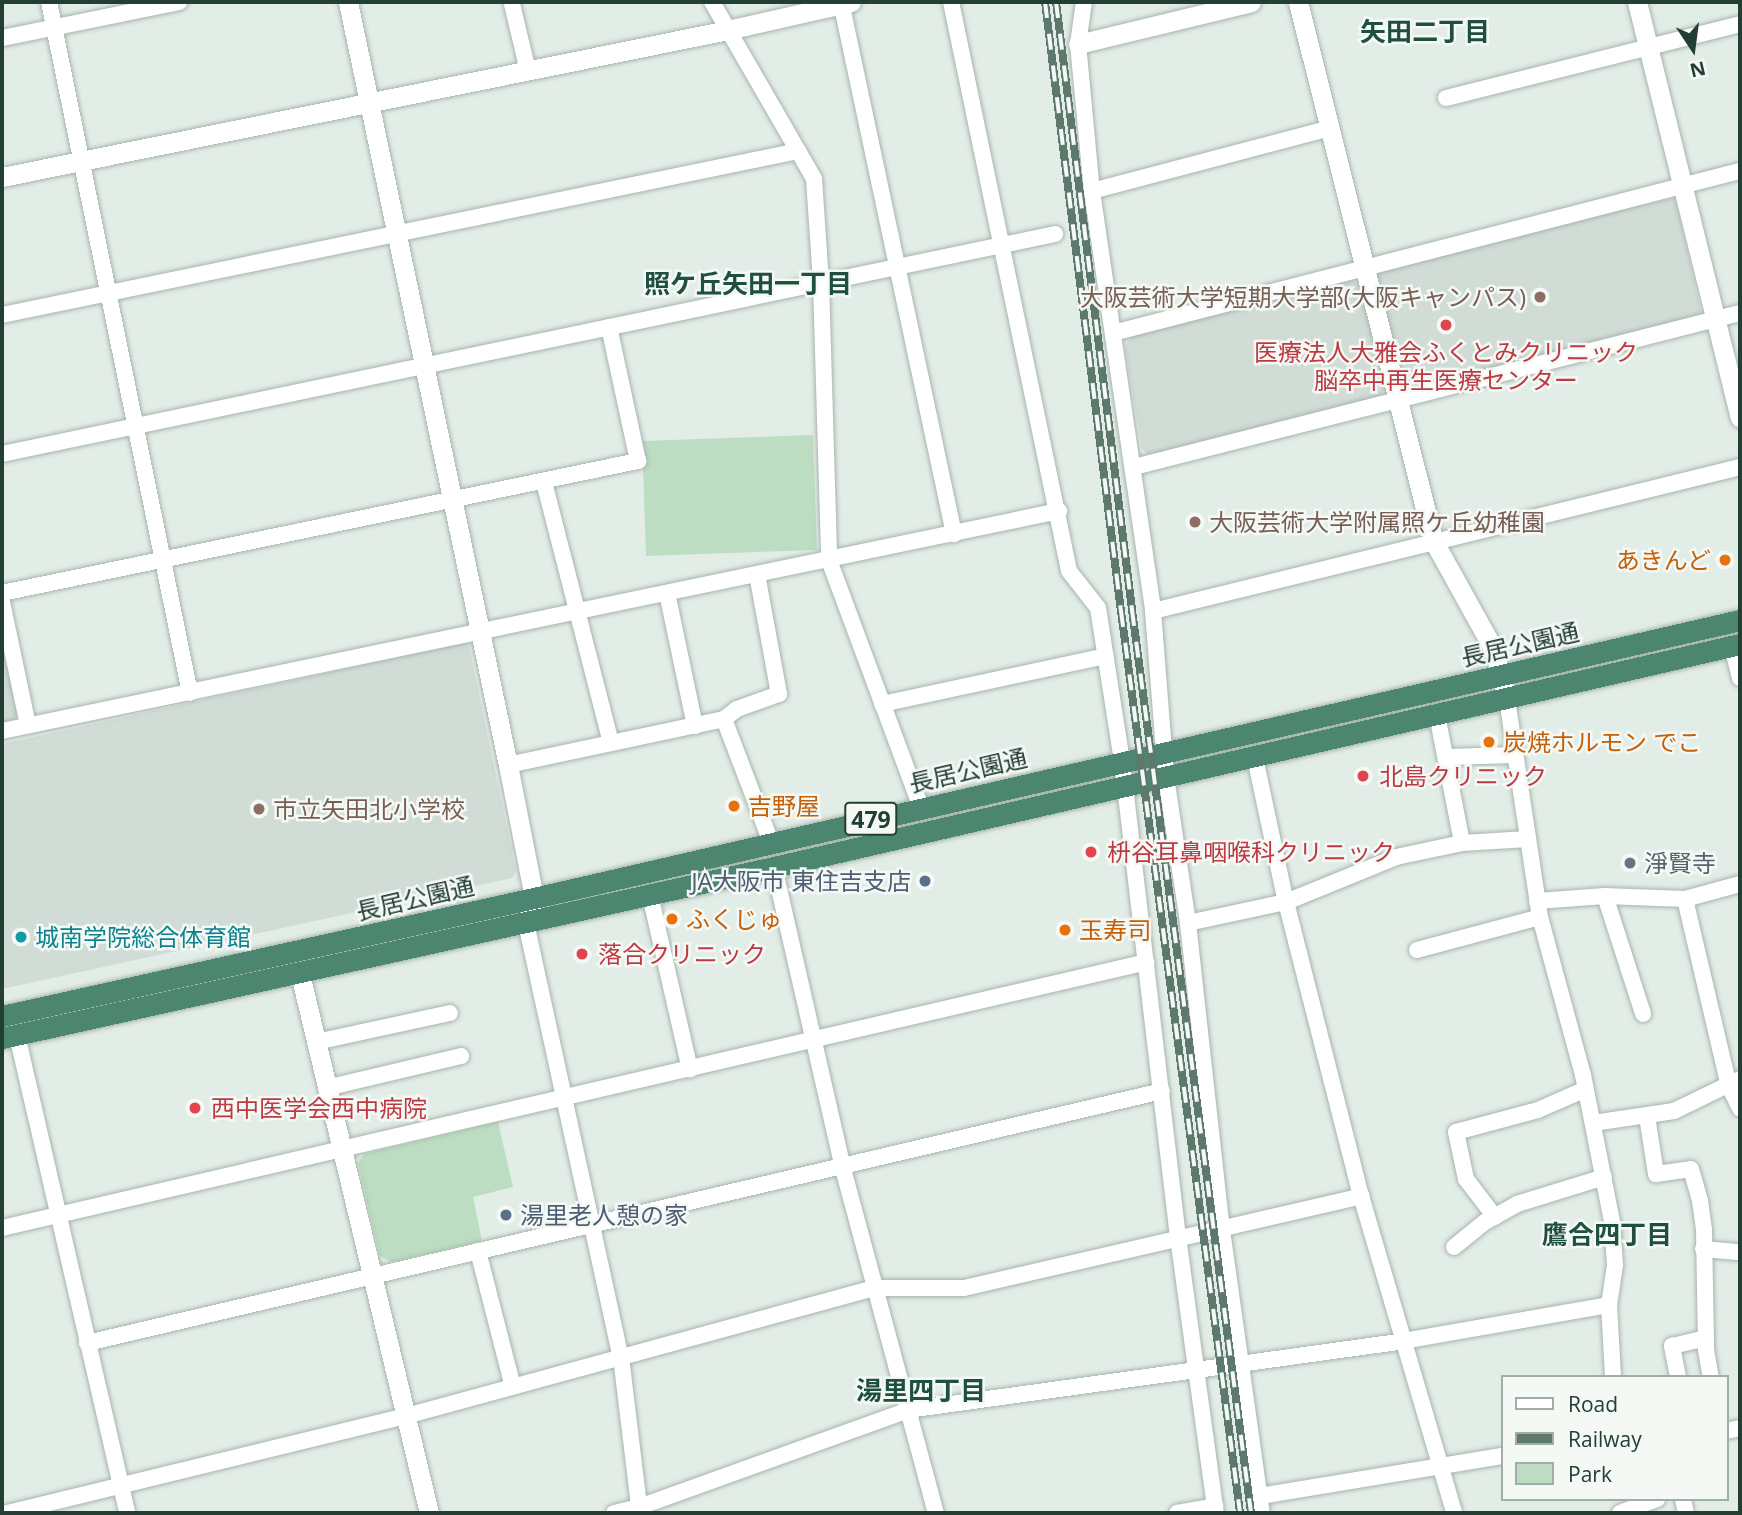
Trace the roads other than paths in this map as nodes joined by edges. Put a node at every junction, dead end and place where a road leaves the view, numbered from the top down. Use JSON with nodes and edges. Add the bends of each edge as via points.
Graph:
{"nodes":[{"id":1,"x":49,"y":2,"type":"edge"},
{"id":2,"x":179,"y":2,"type":"edge"},
{"id":3,"x":348,"y":2,"type":"edge"},
{"id":4,"x":712,"y":2,"type":"edge"},
{"id":5,"x":951,"y":2,"type":"edge"},
{"id":6,"x":1084,"y":2,"type":"edge"},
{"id":7,"x":1251,"y":2,"type":"edge"},
{"id":8,"x":1298,"y":2,"type":"edge"},
{"id":9,"x":1637,"y":2,"type":"edge"},
{"id":10,"x":844,"y":3,"type":"edge"},
{"id":11,"x":512,"y":4,"type":"dead end"},
{"id":12,"x":1740,"y":24,"type":"edge"},
{"id":13,"x":55,"y":27,"type":"junction"},
{"id":14,"x":728,"y":30,"type":"junction"},
{"id":15,"x":2,"y":38,"type":"edge"},
{"id":16,"x":1078,"y":44,"type":"junction"},
{"id":17,"x":1648,"y":47,"type":"junction"},
{"id":18,"x":528,"y":71,"type":"junction"},
{"id":19,"x":1446,"y":98,"type":"dead end"},
{"id":20,"x":368,"y":103,"type":"junction"},
{"id":21,"x":1330,"y":128,"type":"junction"},
{"id":22,"x":797,"y":151,"type":"junction"},
{"id":23,"x":81,"y":160,"type":"junction"},
{"id":24,"x":1740,"y":171,"type":"edge"},
{"id":25,"x":2,"y":177,"type":"edge"},
{"id":26,"x":1683,"y":185,"type":"junction"},
{"id":27,"x":1093,"y":191,"type":"junction"},
{"id":28,"x":397,"y":233,"type":"junction"},
{"id":29,"x":1055,"y":234,"type":"dead end"},
{"id":30,"x":1003,"y":244,"type":"junction"},
{"id":31,"x":1365,"y":266,"type":"junction"},
{"id":32,"x":899,"y":267,"type":"junction"},
{"id":33,"x":821,"y":283,"type":"junction"},
{"id":34,"x":109,"y":294,"type":"junction"},
{"id":35,"x":1740,"y":313,"type":"edge"},
{"id":36,"x":2,"y":315,"type":"edge"},
{"id":37,"x":1717,"y":319,"type":"junction"},
{"id":38,"x":609,"y":327,"type":"junction"},
{"id":39,"x":1112,"y":333,"type":"junction"},
{"id":40,"x":425,"y":366,"type":"junction"},
{"id":41,"x":1398,"y":399,"type":"junction"},
{"id":42,"x":1740,"y":417,"type":"edge"},
{"id":43,"x":135,"y":428,"type":"junction"},
{"id":44,"x":2,"y":454,"type":"edge"},
{"id":45,"x":1134,"y":467,"type":"junction"},
{"id":46,"x":1740,"y":467,"type":"edge"},
{"id":47,"x":544,"y":482,"type":"junction"},
{"id":48,"x":452,"y":501,"type":"junction"},
{"id":49,"x":1059,"y":511,"type":"junction"},
{"id":50,"x":954,"y":534,"type":"junction"},
{"id":51,"x":1433,"y":540,"type":"junction"},
{"id":52,"x":829,"y":560,"type":"junction"},
{"id":53,"x":163,"y":561,"type":"junction"},
{"id":54,"x":757,"y":574,"type":"junction"},
{"id":55,"x":2,"y":593,"type":"edge"},
{"id":56,"x":667,"y":593,"type":"junction"},
{"id":57,"x":2,"y":602,"type":"edge"},
{"id":58,"x":1153,"y":611,"type":"junction"},
{"id":59,"x":575,"y":612,"type":"junction"},
{"id":60,"x":1740,"y":621,"type":"edge"},
{"id":61,"x":479,"y":631,"type":"junction"},
{"id":62,"x":1736,"y":645,"type":"edge"},
{"id":63,"x":1106,"y":656,"type":"junction"},
{"id":64,"x":1502,"y":674,"type":"junction"},
{"id":65,"x":1740,"y":678,"type":"edge"},
{"id":66,"x":190,"y":693,"type":"junction"},
{"id":67,"x":1507,"y":699,"type":"junction"},
{"id":68,"x":882,"y":704,"type":"junction"},
{"id":69,"x":1437,"y":715,"type":"junction"},
{"id":70,"x":724,"y":719,"type":"junction"},
{"id":71,"x":28,"y":725,"type":"junction"},
{"id":72,"x":695,"y":726,"type":"junction"},
{"id":73,"x":2,"y":731,"type":"edge"},
{"id":74,"x":611,"y":743,"type":"junction"},
{"id":75,"x":1166,"y":752,"type":"junction"},
{"id":76,"x":1515,"y":755,"type":"junction"},
{"id":77,"x":1446,"y":757,"type":"junction"},
{"id":78,"x":1255,"y":758,"type":"junction"},
{"id":79,"x":1122,"y":761,"type":"junction"},
{"id":80,"x":508,"y":765,"type":"junction"},
{"id":81,"x":1166,"y":777,"type":"junction"},
{"id":82,"x":1124,"y":786,"type":"junction"},
{"id":83,"x":921,"y":808,"type":"junction"},
{"id":84,"x":1528,"y":839,"type":"junction"},
{"id":85,"x":771,"y":842,"type":"junction"},
{"id":86,"x":1462,"y":843,"type":"junction"},
{"id":87,"x":774,"y":867,"type":"junction"},
{"id":88,"x":1740,"y":884,"type":"edge"},
{"id":89,"x":650,"y":895,"type":"junction"},
{"id":90,"x":1605,"y":896,"type":"junction"},
{"id":91,"x":534,"y":898,"type":"junction"},
{"id":92,"x":1685,"y":899,"type":"junction"},
{"id":93,"x":1286,"y":902,"type":"junction"},
{"id":94,"x":1538,"y":909,"type":"junction"},
{"id":95,"x":526,"y":923,"type":"junction"},
{"id":96,"x":1188,"y":923,"type":"junction"},
{"id":97,"x":1417,"y":950,"type":"dead end"},
{"id":98,"x":1147,"y":962,"type":"junction"},
{"id":99,"x":300,"y":974,"type":"junction"},
{"id":100,"x":450,"y":1013,"type":"dead end"},
{"id":101,"x":1643,"y":1014,"type":"dead end"},
{"id":102,"x":2,"y":1016,"type":"edge"},
{"id":103,"x":10,"y":1037,"type":"edge"},
{"id":104,"x":813,"y":1039,"type":"junction"},
{"id":105,"x":316,"y":1042,"type":"junction"},
{"id":106,"x":461,"y":1056,"type":"dead end"},
{"id":107,"x":690,"y":1069,"type":"junction"},
{"id":108,"x":1735,"y":1082,"type":"edge"},
{"id":109,"x":326,"y":1088,"type":"junction"},
{"id":110,"x":1586,"y":1089,"type":"junction"},
{"id":111,"x":1162,"y":1091,"type":"junction"},
{"id":112,"x":562,"y":1099,"type":"junction"},
{"id":113,"x":1740,"y":1109,"type":"edge"},
{"id":114,"x":1647,"y":1116,"type":"junction"},
{"id":115,"x":1593,"y":1123,"type":"junction"},
{"id":116,"x":343,"y":1150,"type":"junction"},
{"id":117,"x":842,"y":1165,"type":"junction"},
{"id":118,"x":1604,"y":1177,"type":"junction"},
{"id":119,"x":1362,"y":1196,"type":"junction"},
{"id":120,"x":58,"y":1215,"type":"junction"},
{"id":121,"x":1495,"y":1217,"type":"junction"},
{"id":122,"x":590,"y":1224,"type":"junction"},
{"id":123,"x":2,"y":1228,"type":"edge"},
{"id":124,"x":1222,"y":1230,"type":"junction"},
{"id":125,"x":1178,"y":1237,"type":"junction"},
{"id":126,"x":1454,"y":1247,"type":"dead end"},
{"id":127,"x":1703,"y":1249,"type":"junction"},
{"id":128,"x":478,"y":1251,"type":"junction"},
{"id":129,"x":1740,"y":1252,"type":"edge"},
{"id":130,"x":373,"y":1276,"type":"junction"},
{"id":131,"x":873,"y":1288,"type":"junction"},
{"id":132,"x":1609,"y":1305,"type":"junction"},
{"id":133,"x":1706,"y":1338,"type":"junction"},
{"id":134,"x":1403,"y":1341,"type":"junction"},
{"id":135,"x":87,"y":1343,"type":"junction"},
{"id":136,"x":621,"y":1357,"type":"junction"},
{"id":137,"x":1240,"y":1362,"type":"junction"},
{"id":138,"x":1197,"y":1368,"type":"junction"},
{"id":139,"x":1609,"y":1375,"type":"edge"},
{"id":140,"x":1678,"y":1375,"type":"edge"},
{"id":141,"x":1711,"y":1375,"type":"edge"},
{"id":142,"x":513,"y":1387,"type":"junction"},
{"id":143,"x":908,"y":1410,"type":"junction"},
{"id":144,"x":406,"y":1416,"type":"junction"},
{"id":145,"x":1500,"y":1456,"type":"edge"},
{"id":146,"x":1441,"y":1468,"type":"junction"},
{"id":147,"x":120,"y":1488,"type":"junction"},
{"id":148,"x":1260,"y":1496,"type":"junction"},
{"id":149,"x":1652,"y":1501,"type":"edge"},
{"id":150,"x":639,"y":1510,"type":"edge"},
{"id":151,"x":1216,"y":1510,"type":"edge"},
{"id":152,"x":8,"y":1513,"type":"edge"},
{"id":153,"x":127,"y":1513,"type":"edge"},
{"id":154,"x":429,"y":1513,"type":"edge"},
{"id":155,"x":614,"y":1513,"type":"edge"},
{"id":156,"x":936,"y":1513,"type":"edge"},
{"id":157,"x":1177,"y":1513,"type":"edge"},
{"id":158,"x":1262,"y":1513,"type":"edge"},
{"id":159,"x":1454,"y":1513,"type":"edge"},
{"id":160,"x":1619,"y":1513,"type":"edge"}],
"edges":[{"from":1,"to":13,"type":"street"},
{"from":2,"to":13,"type":"street"},
{"from":3,"to":20,"type":"street"},
{"from":4,"to":14,"type":"street"},
{"from":5,"to":30,"type":"street"},
{"from":6,"to":16,"type":"street"},
{"from":7,"to":16,"type":"street"},
{"from":8,"to":21,"type":"street"},
{"from":9,"to":17,"type":"street"},
{"from":10,"to":14,"type":"street"},
{"from":10,"to":32,"type":"street"},
{"from":11,"to":18,"type":"street"},
{"from":12,"to":17,"type":"street"},
{"from":13,"to":15,"type":"street"},
{"from":13,"to":23,"type":"street"},
{"from":14,"to":18,"type":"street"},
{"from":14,"to":22,"type":"street"},
{"from":16,"to":27,"type":"street"},
{"from":17,"to":19,"type":"street"},
{"from":17,"to":26,"type":"street"},
{"from":18,"to":20,"type":"street"},
{"from":20,"to":23,"type":"street"},
{"from":20,"to":28,"type":"street"},
{"from":21,"to":27,"type":"street"},
{"from":21,"to":31,"type":"street"},
{"from":22,"to":28,"type":"street"},
{"from":22,"to":33,"type":"street","via":[[814,179]]},
{"from":23,"to":25,"type":"street"},
{"from":23,"to":34,"type":"street"},
{"from":24,"to":26,"type":"street"},
{"from":26,"to":31,"type":"street"},
{"from":26,"to":37,"type":"street"},
{"from":27,"to":39,"type":"street"},
{"from":28,"to":34,"type":"street"},
{"from":28,"to":40,"type":"street"},
{"from":29,"to":30,"type":"street"},
{"from":30,"to":32,"type":"street"},
{"from":30,"to":49,"type":"street"},
{"from":31,"to":39,"type":"street"},
{"from":31,"to":41,"type":"street"},
{"from":32,"to":33,"type":"street"},
{"from":32,"to":50,"type":"street"},
{"from":33,"to":38,"type":"street"},
{"from":33,"to":52,"type":"street"},
{"from":34,"to":36,"type":"street"},
{"from":34,"to":43,"type":"street"},
{"from":35,"to":37,"type":"street"},
{"from":37,"to":41,"type":"street"},
{"from":37,"to":42,"type":"street"},
{"from":38,"to":40,"type":"street"},
{"from":38,"to":47,"type":"street","via":[[638,461]]},
{"from":39,"to":45,"type":"street"},
{"from":40,"to":43,"type":"street"},
{"from":40,"to":48,"type":"street"},
{"from":41,"to":45,"type":"street"},
{"from":41,"to":51,"type":"street"},
{"from":43,"to":44,"type":"street"},
{"from":43,"to":53,"type":"street"},
{"from":45,"to":58,"type":"street"},
{"from":46,"to":51,"type":"street"},
{"from":47,"to":48,"type":"street"},
{"from":47,"to":59,"type":"street"},
{"from":48,"to":53,"type":"street"},
{"from":48,"to":61,"type":"street"},
{"from":49,"to":50,"type":"street"},
{"from":49,"to":63,"type":"street","via":[[1069,571],[1098,608]]},
{"from":50,"to":52,"type":"street"},
{"from":51,"to":58,"type":"street"},
{"from":51,"to":64,"type":"street","via":[[1494,650]]},
{"from":52,"to":54,"type":"street"},
{"from":52,"to":68,"type":"street"},
{"from":53,"to":55,"type":"street"},
{"from":53,"to":66,"type":"street"},
{"from":54,"to":56,"type":"street"},
{"from":54,"to":70,"type":"street","via":[[779,694],[737,709]]},
{"from":56,"to":59,"type":"street"},
{"from":56,"to":72,"type":"street"},
{"from":57,"to":71,"type":"street"},
{"from":58,"to":75,"type":"street"},
{"from":59,"to":61,"type":"street"},
{"from":59,"to":74,"type":"street"},
{"from":60,"to":64,"type":"highway","name":"長居公園通","number":"479"},
{"from":61,"to":66,"type":"street"},
{"from":61,"to":80,"type":"street"},
{"from":62,"to":65,"type":"street"},
{"from":62,"to":67,"type":"highway","name":"長居公園通","number":"479"},
{"from":63,"to":68,"type":"street"},
{"from":63,"to":79,"type":"street"},
{"from":64,"to":67,"type":"street"},
{"from":64,"to":75,"type":"highway","name":"長居公園通","number":"479"},
{"from":66,"to":71,"type":"street"},
{"from":67,"to":69,"type":"highway","name":"長居公園通","number":"479"},
{"from":67,"to":76,"type":"street"},
{"from":68,"to":83,"type":"street"},
{"from":69,"to":77,"type":"street"},
{"from":69,"to":78,"type":"highway","name":"長居公園通","number":"479"},
{"from":70,"to":72,"type":"street"},
{"from":70,"to":85,"type":"street"},
{"from":71,"to":73,"type":"street"},
{"from":72,"to":74,"type":"street"},
{"from":74,"to":80,"type":"street"},
{"from":75,"to":79,"type":"highway","name":"長居公園通","number":"479"},
{"from":75,"to":81,"type":"street"},
{"from":76,"to":77,"type":"street"},
{"from":76,"to":84,"type":"street"},
{"from":77,"to":86,"type":"street"},
{"from":78,"to":81,"type":"highway","name":"長居公園通","number":"479"},
{"from":78,"to":93,"type":"street"},
{"from":79,"to":82,"type":"street"},
{"from":79,"to":83,"type":"highway","name":"長居公園通","number":"479"},
{"from":80,"to":91,"type":"street"},
{"from":81,"to":82,"type":"highway","name":"長居公園通","number":"479"},
{"from":81,"to":96,"type":"street"},
{"from":82,"to":87,"type":"highway","name":"長居公園通","number":"479"},
{"from":82,"to":98,"type":"street"},
{"from":83,"to":85,"type":"highway","name":"長居公園通","number":"479"},
{"from":84,"to":86,"type":"street"},
{"from":84,"to":94,"type":"street"},
{"from":85,"to":91,"type":"highway","name":"長居公園通","number":"479"},
{"from":86,"to":93,"type":"street","via":[[1396,857]]},
{"from":87,"to":89,"type":"highway","name":"長居公園通","number":"479"},
{"from":87,"to":104,"type":"street"},
{"from":88,"to":92,"type":"street"},
{"from":89,"to":95,"type":"highway","name":"長居公園通","number":"479"},
{"from":89,"to":107,"type":"street"},
{"from":90,"to":92,"type":"street"},
{"from":90,"to":94,"type":"street"},
{"from":90,"to":101,"type":"street"},
{"from":91,"to":95,"type":"street"},
{"from":91,"to":102,"type":"highway","name":"長居公園通","number":"479"},
{"from":92,"to":108,"type":"street"},
{"from":93,"to":96,"type":"street"},
{"from":93,"to":119,"type":"street"},
{"from":94,"to":97,"type":"street"},
{"from":94,"to":110,"type":"street"},
{"from":95,"to":99,"type":"highway","name":"長居公園通","number":"479"},
{"from":95,"to":112,"type":"street"},
{"from":96,"to":124,"type":"street"},
{"from":98,"to":104,"type":"street"},
{"from":98,"to":111,"type":"street"},
{"from":99,"to":103,"type":"highway","name":"長居公園通","number":"479"},
{"from":99,"to":105,"type":"street"},
{"from":100,"to":105,"type":"street"},
{"from":103,"to":120,"type":"street"},
{"from":104,"to":107,"type":"street"},
{"from":104,"to":117,"type":"street"},
{"from":105,"to":109,"type":"street"},
{"from":106,"to":109,"type":"street"},
{"from":107,"to":112,"type":"street"},
{"from":108,"to":113,"type":"street"},
{"from":108,"to":114,"type":"street","via":[[1674,1111]]},
{"from":109,"to":116,"type":"street"},
{"from":110,"to":115,"type":"street"},
{"from":110,"to":121,"type":"street","via":[[1538,1110],[1456,1132],[1466,1180]]},
{"from":111,"to":117,"type":"street"},
{"from":111,"to":125,"type":"street"},
{"from":112,"to":116,"type":"street"},
{"from":112,"to":122,"type":"street"},
{"from":114,"to":115,"type":"street"},
{"from":114,"to":127,"type":"street","via":[[1656,1174],[1691,1169],[1700,1201]]},
{"from":115,"to":118,"type":"street"},
{"from":116,"to":120,"type":"street"},
{"from":116,"to":130,"type":"street"},
{"from":117,"to":122,"type":"street"},
{"from":117,"to":131,"type":"street"},
{"from":118,"to":121,"type":"street","via":[[1551,1191]]},
{"from":118,"to":132,"type":"street","via":[[1615,1265]]},
{"from":119,"to":124,"type":"street"},
{"from":119,"to":134,"type":"street"},
{"from":120,"to":123,"type":"street"},
{"from":120,"to":135,"type":"street"},
{"from":121,"to":126,"type":"street"},
{"from":122,"to":128,"type":"street"},
{"from":122,"to":136,"type":"street"},
{"from":124,"to":125,"type":"street"},
{"from":124,"to":137,"type":"street"},
{"from":125,"to":131,"type":"street","via":[[964,1288]]},
{"from":125,"to":138,"type":"street"},
{"from":127,"to":129,"type":"street"},
{"from":127,"to":133,"type":"street"},
{"from":128,"to":130,"type":"street"},
{"from":128,"to":142,"type":"street"},
{"from":130,"to":135,"type":"street"},
{"from":130,"to":144,"type":"street"},
{"from":131,"to":136,"type":"street"},
{"from":131,"to":143,"type":"street"},
{"from":132,"to":134,"type":"street"},
{"from":132,"to":139,"type":"street"},
{"from":133,"to":140,"type":"street","via":[[1672,1346]]},
{"from":133,"to":141,"type":"street"},
{"from":134,"to":137,"type":"street"},
{"from":134,"to":146,"type":"street"},
{"from":135,"to":147,"type":"street"},
{"from":136,"to":142,"type":"street"},
{"from":136,"to":150,"type":"street"},
{"from":137,"to":138,"type":"street"},
{"from":137,"to":148,"type":"street"},
{"from":138,"to":143,"type":"street"},
{"from":138,"to":151,"type":"street"},
{"from":142,"to":144,"type":"street"},
{"from":143,"to":150,"type":"street"},
{"from":143,"to":156,"type":"street"},
{"from":144,"to":147,"type":"street"},
{"from":144,"to":154,"type":"street"},
{"from":145,"to":146,"type":"street"},
{"from":146,"to":148,"type":"street"},
{"from":146,"to":159,"type":"street"},
{"from":147,"to":152,"type":"street"},
{"from":147,"to":153,"type":"street"},
{"from":148,"to":158,"type":"street"},
{"from":149,"to":160,"type":"street"},
{"from":150,"to":155,"type":"street"},
{"from":151,"to":157,"type":"street"}]}
